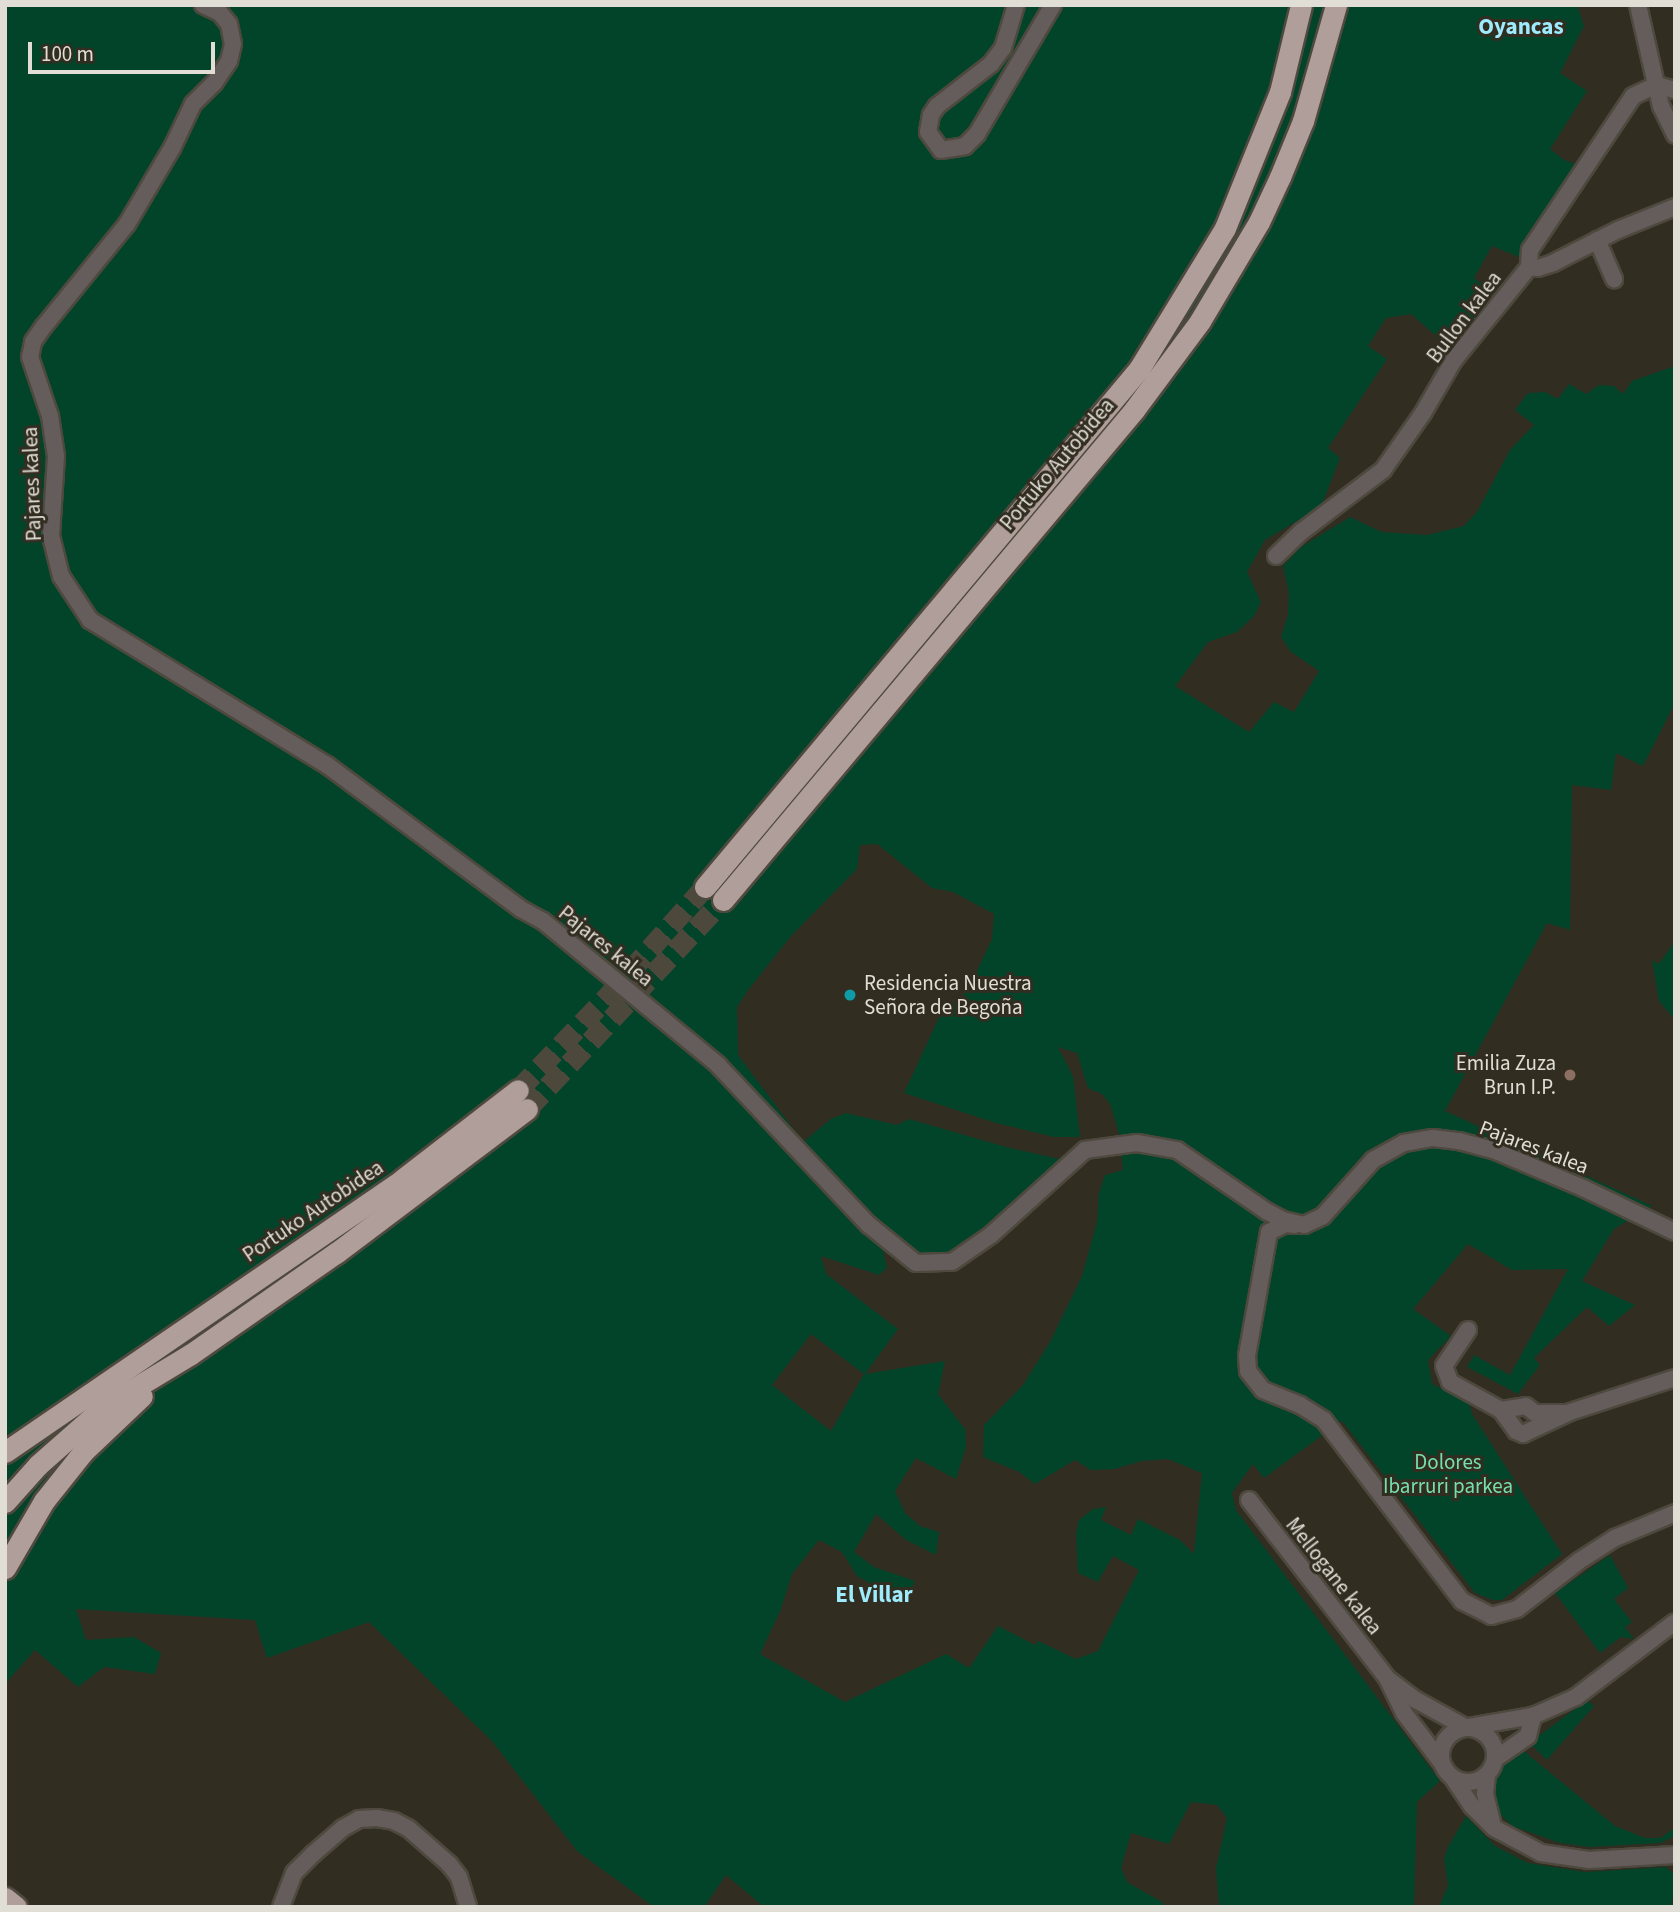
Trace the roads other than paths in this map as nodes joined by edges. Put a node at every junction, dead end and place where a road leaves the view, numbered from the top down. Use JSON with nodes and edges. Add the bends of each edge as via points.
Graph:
{"nodes":[{"id":1,"x":204,"y":5,"type":"edge"},
{"id":2,"x":1016,"y":5,"type":"edge"},
{"id":3,"x":1053,"y":5,"type":"edge"},
{"id":4,"x":1301,"y":5,"type":"edge"},
{"id":5,"x":1336,"y":5,"type":"edge"},
{"id":6,"x":1638,"y":5,"type":"edge"},
{"id":7,"x":1657,"y":85,"type":"junction"},
{"id":8,"x":1675,"y":90,"type":"edge"},
{"id":9,"x":1675,"y":135,"type":"edge"},
{"id":10,"x":1675,"y":207,"type":"edge"},
{"id":11,"x":1597,"y":240,"type":"junction"},
{"id":12,"x":1529,"y":267,"type":"junction"},
{"id":13,"x":1614,"y":279,"type":"dead end"},
{"id":14,"x":1276,"y":556,"type":"dead end"},
{"id":15,"x":705,"y":887,"type":"tunnel mouth"},
{"id":16,"x":723,"y":900,"type":"tunnel mouth"},
{"id":17,"x":1266,"y":1211,"type":"junction"},
{"id":18,"x":1304,"y":1226,"type":"junction"},
{"id":19,"x":1269,"y":1232,"type":"junction"},
{"id":20,"x":1675,"y":1232,"type":"edge"},
{"id":21,"x":1468,"y":1330,"type":"dead end"},
{"id":22,"x":191,"y":1354,"type":"junction"},
{"id":23,"x":1675,"y":1378,"type":"edge"},
{"id":24,"x":1501,"y":1410,"type":"junction"},
{"id":25,"x":1570,"y":1412,"type":"junction"},
{"id":26,"x":5,"y":1450,"type":"edge"},
{"id":27,"x":1248,"y":1500,"type":"dead end"},
{"id":28,"x":5,"y":1502,"type":"edge"},
{"id":29,"x":1675,"y":1513,"type":"edge"},
{"id":30,"x":5,"y":1568,"type":"edge"},
{"id":31,"x":1675,"y":1622,"type":"edge"},
{"id":32,"x":1387,"y":1678,"type":"junction"},
{"id":33,"x":1533,"y":1716,"type":"junction"},
{"id":34,"x":1467,"y":1727,"type":"junction"},
{"id":35,"x":1495,"y":1759,"type":"junction"},
{"id":36,"x":1441,"y":1762,"type":"junction"},
{"id":37,"x":1487,"y":1775,"type":"junction"},
{"id":38,"x":1453,"y":1778,"type":"junction"},
{"id":39,"x":1494,"y":1828,"type":"junction"},
{"id":40,"x":1675,"y":1844,"type":"edge"},
{"id":41,"x":1657,"y":1855,"type":"junction"},
{"id":42,"x":1675,"y":1855,"type":"edge"},
{"id":43,"x":1675,"y":1863,"type":"edge"},
{"id":44,"x":5,"y":1898,"type":"edge"},
{"id":45,"x":16,"y":1907,"type":"edge"},
{"id":46,"x":281,"y":1907,"type":"edge"},
{"id":47,"x":468,"y":1907,"type":"edge"}],
"edges":[{"from":1,"to":17,"type":"street","name":"Pajares kalea","via":[[229,24],[233,44],[229,61],[193,104],[127,224],[44,326],[30,357],[50,416],[56,456],[51,536],[61,576],[90,620],[327,765],[543,921],[718,1065],[869,1225],[916,1263],[952,1262],[991,1235],[1085,1150],[1137,1143],[1177,1150]]},
{"from":2,"to":3,"type":"street","via":[[1003,48],[991,64],[931,115],[928,132],[941,150],[965,146],[977,134]]},
{"from":4,"to":15,"type":"highway","name":"Portuko Autobidea","via":[[1280,92],[1224,228],[1139,369]]},
{"from":5,"to":16,"type":"highway","name":"Portuko Autobidea","via":[[1303,121],[1280,177],[1200,321],[1134,410]]},
{"from":6,"to":7,"type":"street"},
{"from":7,"to":8,"type":"street"},
{"from":7,"to":9,"type":"street"},
{"from":7,"to":12,"type":"street","name":"Bullon kalea","via":[[1633,96],[1531,250]]},
{"from":10,"to":11,"type":"street"},
{"from":11,"to":12,"type":"street","via":[[1553,264]]},
{"from":11,"to":13,"type":"street"},
{"from":12,"to":14,"type":"street","name":"Bullon kalea","via":[[1454,360],[1383,470]]},
{"from":17,"to":18,"type":"street","name":"Pajares kalea"},
{"from":17,"to":19,"type":"street"},
{"from":18,"to":19,"type":"street","via":[[1285,1224]]},
{"from":18,"to":20,"type":"street","name":"Pajares kalea","via":[[1323,1216],[1373,1160],[1404,1143],[1433,1138],[1493,1150]]},
{"from":19,"to":29,"type":"street","via":[[1248,1371],[1263,1390],[1324,1420],[1462,1601],[1491,1616],[1517,1609],[1615,1538]]},
{"from":21,"to":24,"type":"street","via":[[1444,1366],[1450,1382]]},
{"from":22,"to":26,"type":"highway","name":"Portuko Autobidea","via":[[336,1253],[522,1100]]},
{"from":22,"to":28,"type":"highway","via":[[77,1428]]},
{"from":22,"to":30,"type":"highway","via":[[83,1452],[44,1501]]},
{"from":23,"to":25,"type":"street"},
{"from":24,"to":25,"type":"street","via":[[1526,1406],[1535,1413]]},
{"from":24,"to":25,"type":"street","via":[[1516,1431],[1523,1433]]},
{"from":27,"to":32,"type":"street","name":"Mellogane kalea"},
{"from":31,"to":33,"type":"street","via":[[1576,1697]]},
{"from":32,"to":34,"type":"street","name":"Mellogane kalea","via":[[1416,1700]]},
{"from":32,"to":36,"type":"street","name":"Mellogane kalea","via":[[1404,1713]]},
{"from":33,"to":34,"type":"street"},
{"from":33,"to":35,"type":"street","via":[[1528,1736]]},
{"from":34,"to":35,"type":"street","via":[[1478,1729],[1492,1741]]},
{"from":34,"to":36,"type":"street","via":[[1447,1737]]},
{"from":35,"to":37,"type":"street"},
{"from":36,"to":38,"type":"street"},
{"from":37,"to":38,"type":"street","via":[[1471,1782]]},
{"from":37,"to":39,"type":"street","via":[[1485,1794]]},
{"from":38,"to":39,"type":"street"},
{"from":39,"to":41,"type":"street","via":[[1524,1847],[1565,1858]]},
{"from":40,"to":41,"type":"street"},
{"from":41,"to":42,"type":"street"},
{"from":41,"to":43,"type":"street"},
{"from":44,"to":45,"type":"highway"},
{"from":46,"to":47,"type":"street","via":[[294,1873],[313,1854],[359,1819],[377,1818],[408,1828],[449,1864],[459,1877]]}]}
